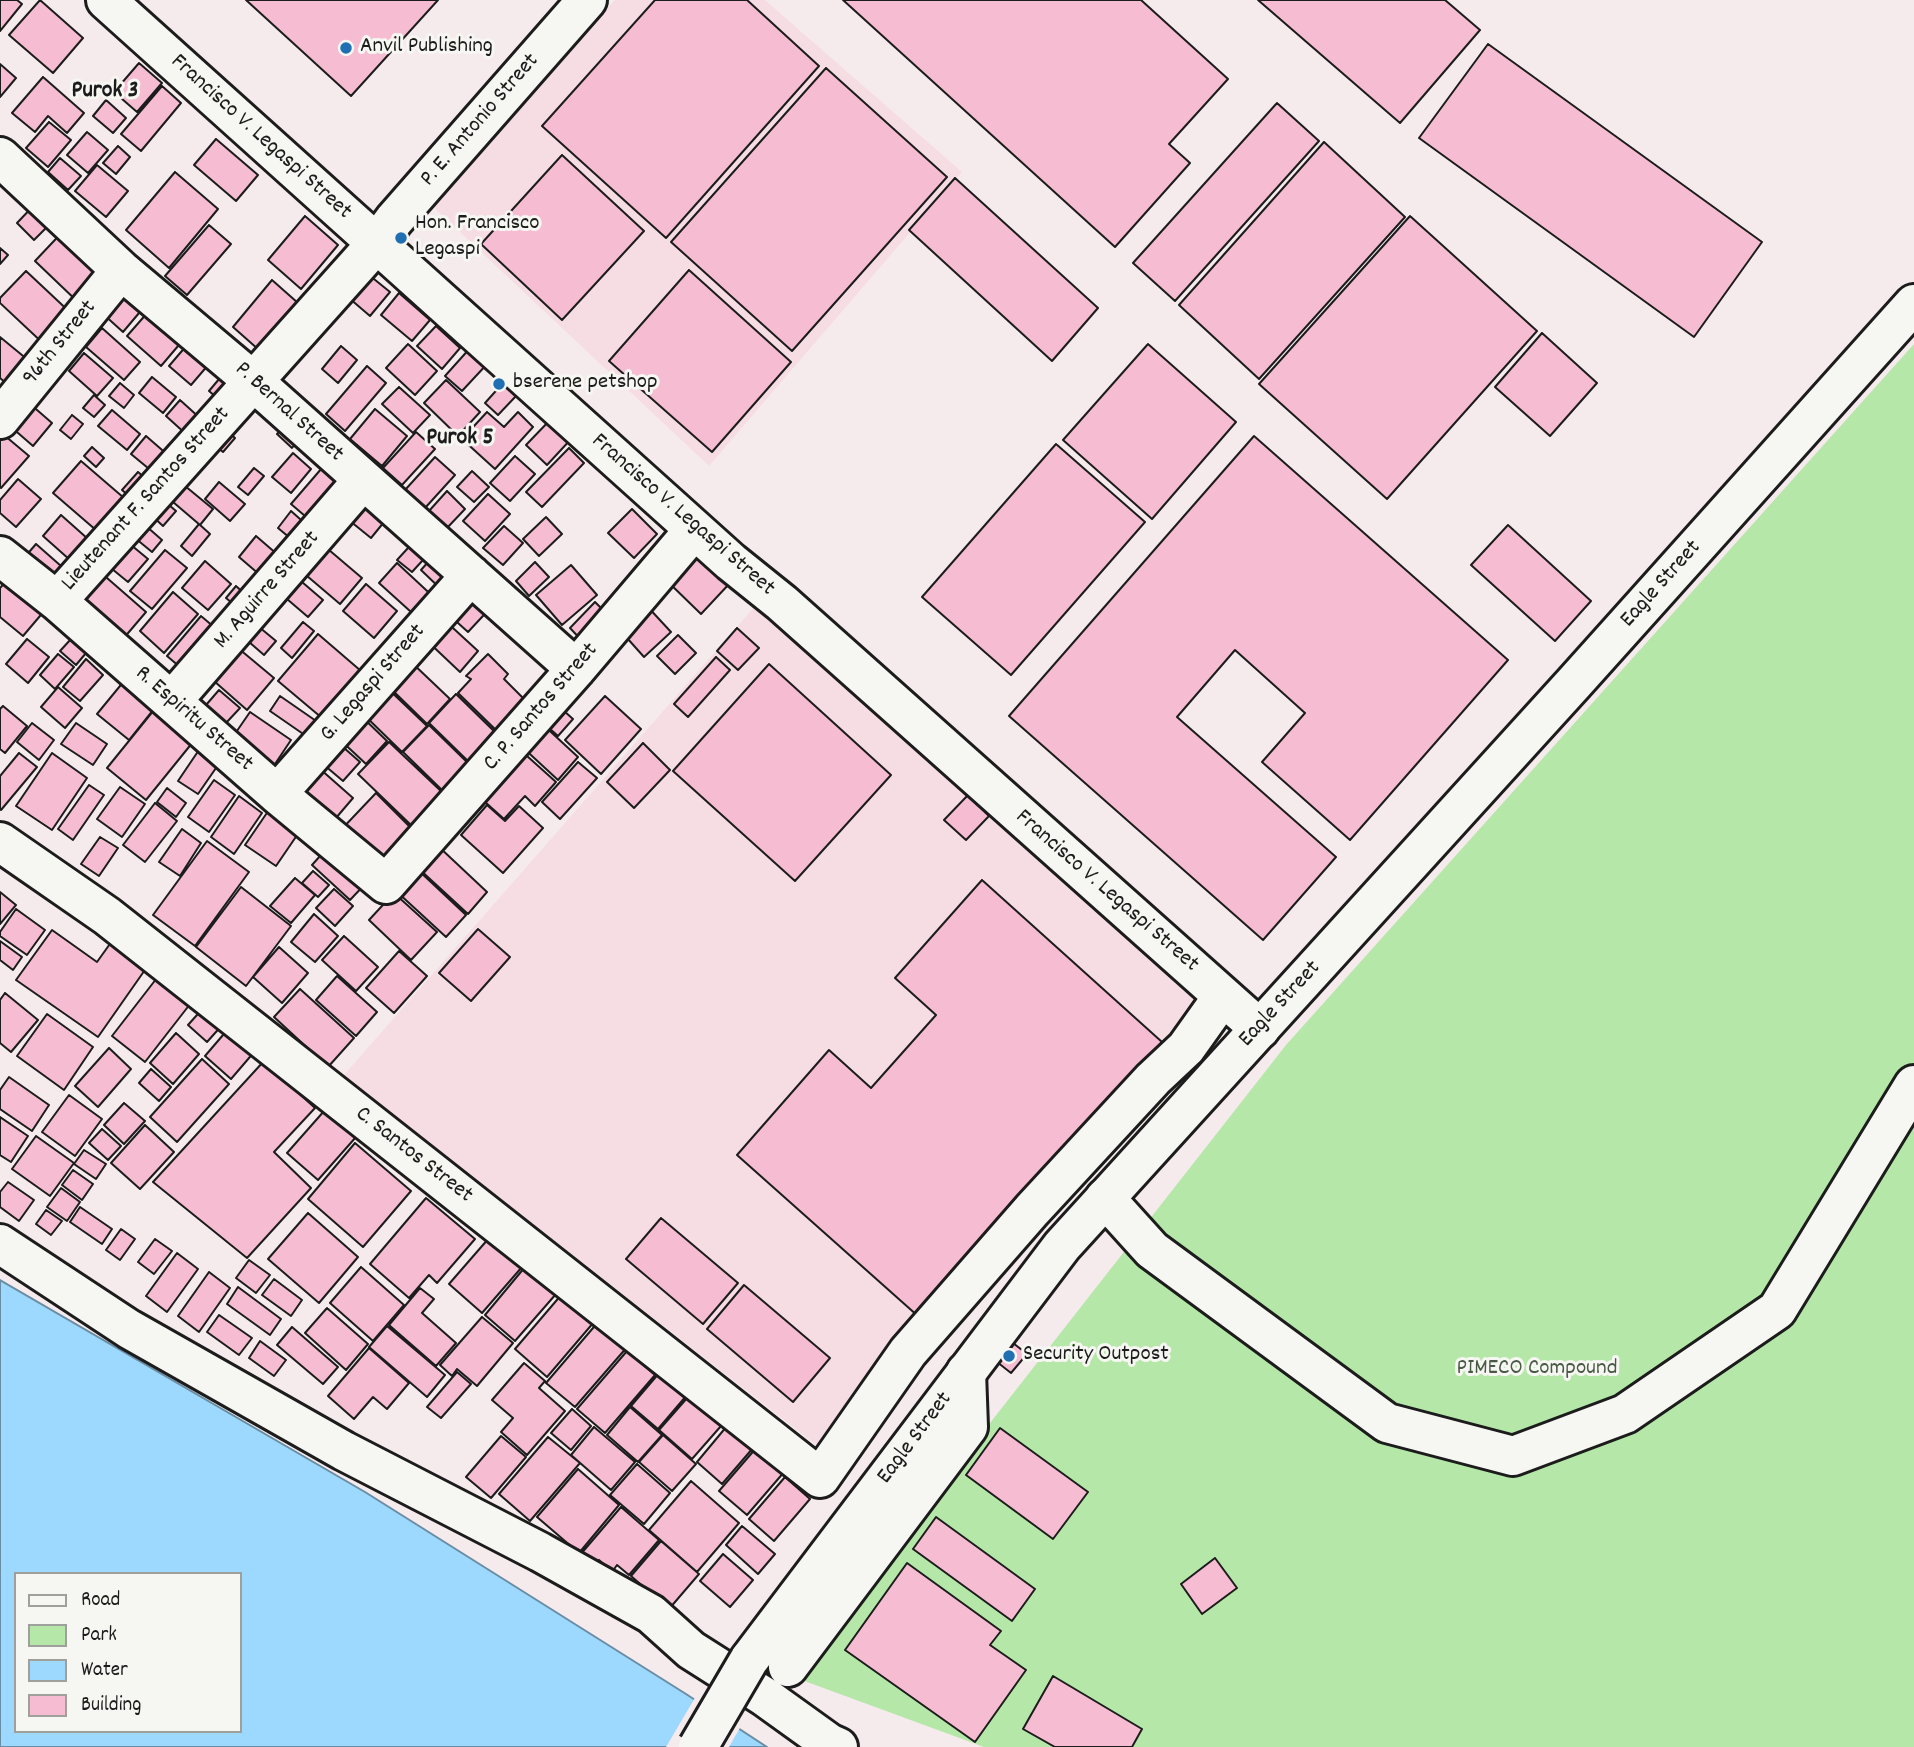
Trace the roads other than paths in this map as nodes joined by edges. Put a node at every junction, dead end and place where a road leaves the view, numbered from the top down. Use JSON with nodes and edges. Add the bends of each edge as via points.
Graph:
{"nodes":[{"id":1,"x":106,"y":0,"type":"edge"},
{"id":2,"x":587,"y":0,"type":"edge"},
{"id":3,"x":1,"y":161,"type":"edge"},
{"id":4,"x":377,"y":243,"type":"junction"},
{"id":5,"x":121,"y":270,"type":"junction"},
{"id":6,"x":1914,"y":304,"type":"edge"},
{"id":7,"x":253,"y":381,"type":"junction"},
{"id":8,"x":0,"y":419,"type":"edge"},
{"id":9,"x":363,"y":480,"type":"junction"},
{"id":10,"x":694,"y":530,"type":"junction"},
{"id":11,"x":0,"y":556,"type":"edge"},
{"id":12,"x":471,"y":575,"type":"junction"},
{"id":13,"x":57,"y":601,"type":"junction"},
{"id":14,"x":576,"y":669,"type":"junction"},
{"id":15,"x":172,"y":701,"type":"junction"},
{"id":16,"x":277,"y":794,"type":"junction"},
{"id":17,"x":0,"y":842,"type":"edge"},
{"id":18,"x":386,"y":884,"type":"joint"},
{"id":19,"x":1223,"y":996,"type":"junction"},
{"id":20,"x":1260,"y":1029,"type":"junction"},
{"id":21,"x":1914,"y":1085,"type":"edge"},
{"id":22,"x":1105,"y":1198,"type":"junction"},
{"id":23,"x":1032,"y":1210,"type":"junction"},
{"id":24,"x":0,"y":1244,"type":"edge"},
{"id":25,"x":1062,"y":1246,"type":"junction"},
{"id":26,"x":966,"y":1372,"type":"junction"},
{"id":27,"x":788,"y":1667,"type":"dead end"},
{"id":28,"x":698,"y":1747,"type":"edge"},
{"id":29,"x":838,"y":1747,"type":"edge"}],
"edges":[{"from":1,"to":4,"type":"street","name":"Francisco V. Legaspi Street"},
{"from":2,"to":4,"type":"street","name":"P. E. Antonio Street"},
{"from":3,"to":5,"type":"street","name":"P. Bernal Street"},
{"from":4,"to":7,"type":"street","name":"Lieutenant F. Santos Street"},
{"from":4,"to":10,"type":"street","name":"Francisco V. Legaspi Street"},
{"from":5,"to":7,"type":"street","name":"P. Bernal Street"},
{"from":5,"to":8,"type":"street","name":"96th Street"},
{"from":6,"to":20,"type":"street","name":"Eagle Street"},
{"from":7,"to":9,"type":"street","name":"P. Bernal Street"},
{"from":7,"to":13,"type":"street","name":"Lieutenant F. Santos Street"},
{"from":9,"to":12,"type":"street","name":"P. Bernal Street"},
{"from":9,"to":15,"type":"street","name":"M. Aguirre Street"},
{"from":10,"to":14,"type":"street","name":"C. P. Santos Street"},
{"from":10,"to":19,"type":"street","name":"Francisco V. Legaspi Street","via":[[792,611]]},
{"from":11,"to":13,"type":"street","name":"R. Espiritu Street"},
{"from":12,"to":14,"type":"street","name":"P. Bernal Street"},
{"from":12,"to":16,"type":"street","name":"G. Legaspi Street"},
{"from":13,"to":15,"type":"street","name":"R. Espiritu Street"},
{"from":14,"to":18,"type":"street","name":"C. P. Santos Street"},
{"from":15,"to":16,"type":"street","name":"R. Espiritu Street"},
{"from":16,"to":18,"type":"street","name":"R. Espiritu Street"},
{"from":17,"to":23,"type":"street","name":"C. Santos Street","via":[[107,916],[820,1478],[908,1352]]},
{"from":19,"to":20,"type":"street","name":"Francisco V. Legaspi Street"},
{"from":19,"to":23,"type":"street","via":[[1186,1048]]},
{"from":20,"to":22,"type":"street","name":"Eagle Street"},
{"from":21,"to":22,"type":"street","via":[[1777,1310],[1625,1413],[1513,1456],[1387,1423],[1152,1250]]},
{"from":22,"to":25,"type":"street","name":"Eagle Street"},
{"from":23,"to":25,"type":"street"},
{"from":24,"to":29,"type":"street","via":[[129,1329],[344,1451],[651,1614],[691,1650]]},
{"from":25,"to":26,"type":"street","name":"Eagle Street"},
{"from":26,"to":27,"type":"street","via":[[968,1427]]},
{"from":26,"to":28,"type":"street","name":"Eagle Street","bridge":true,"via":[[749,1660]]}]}
